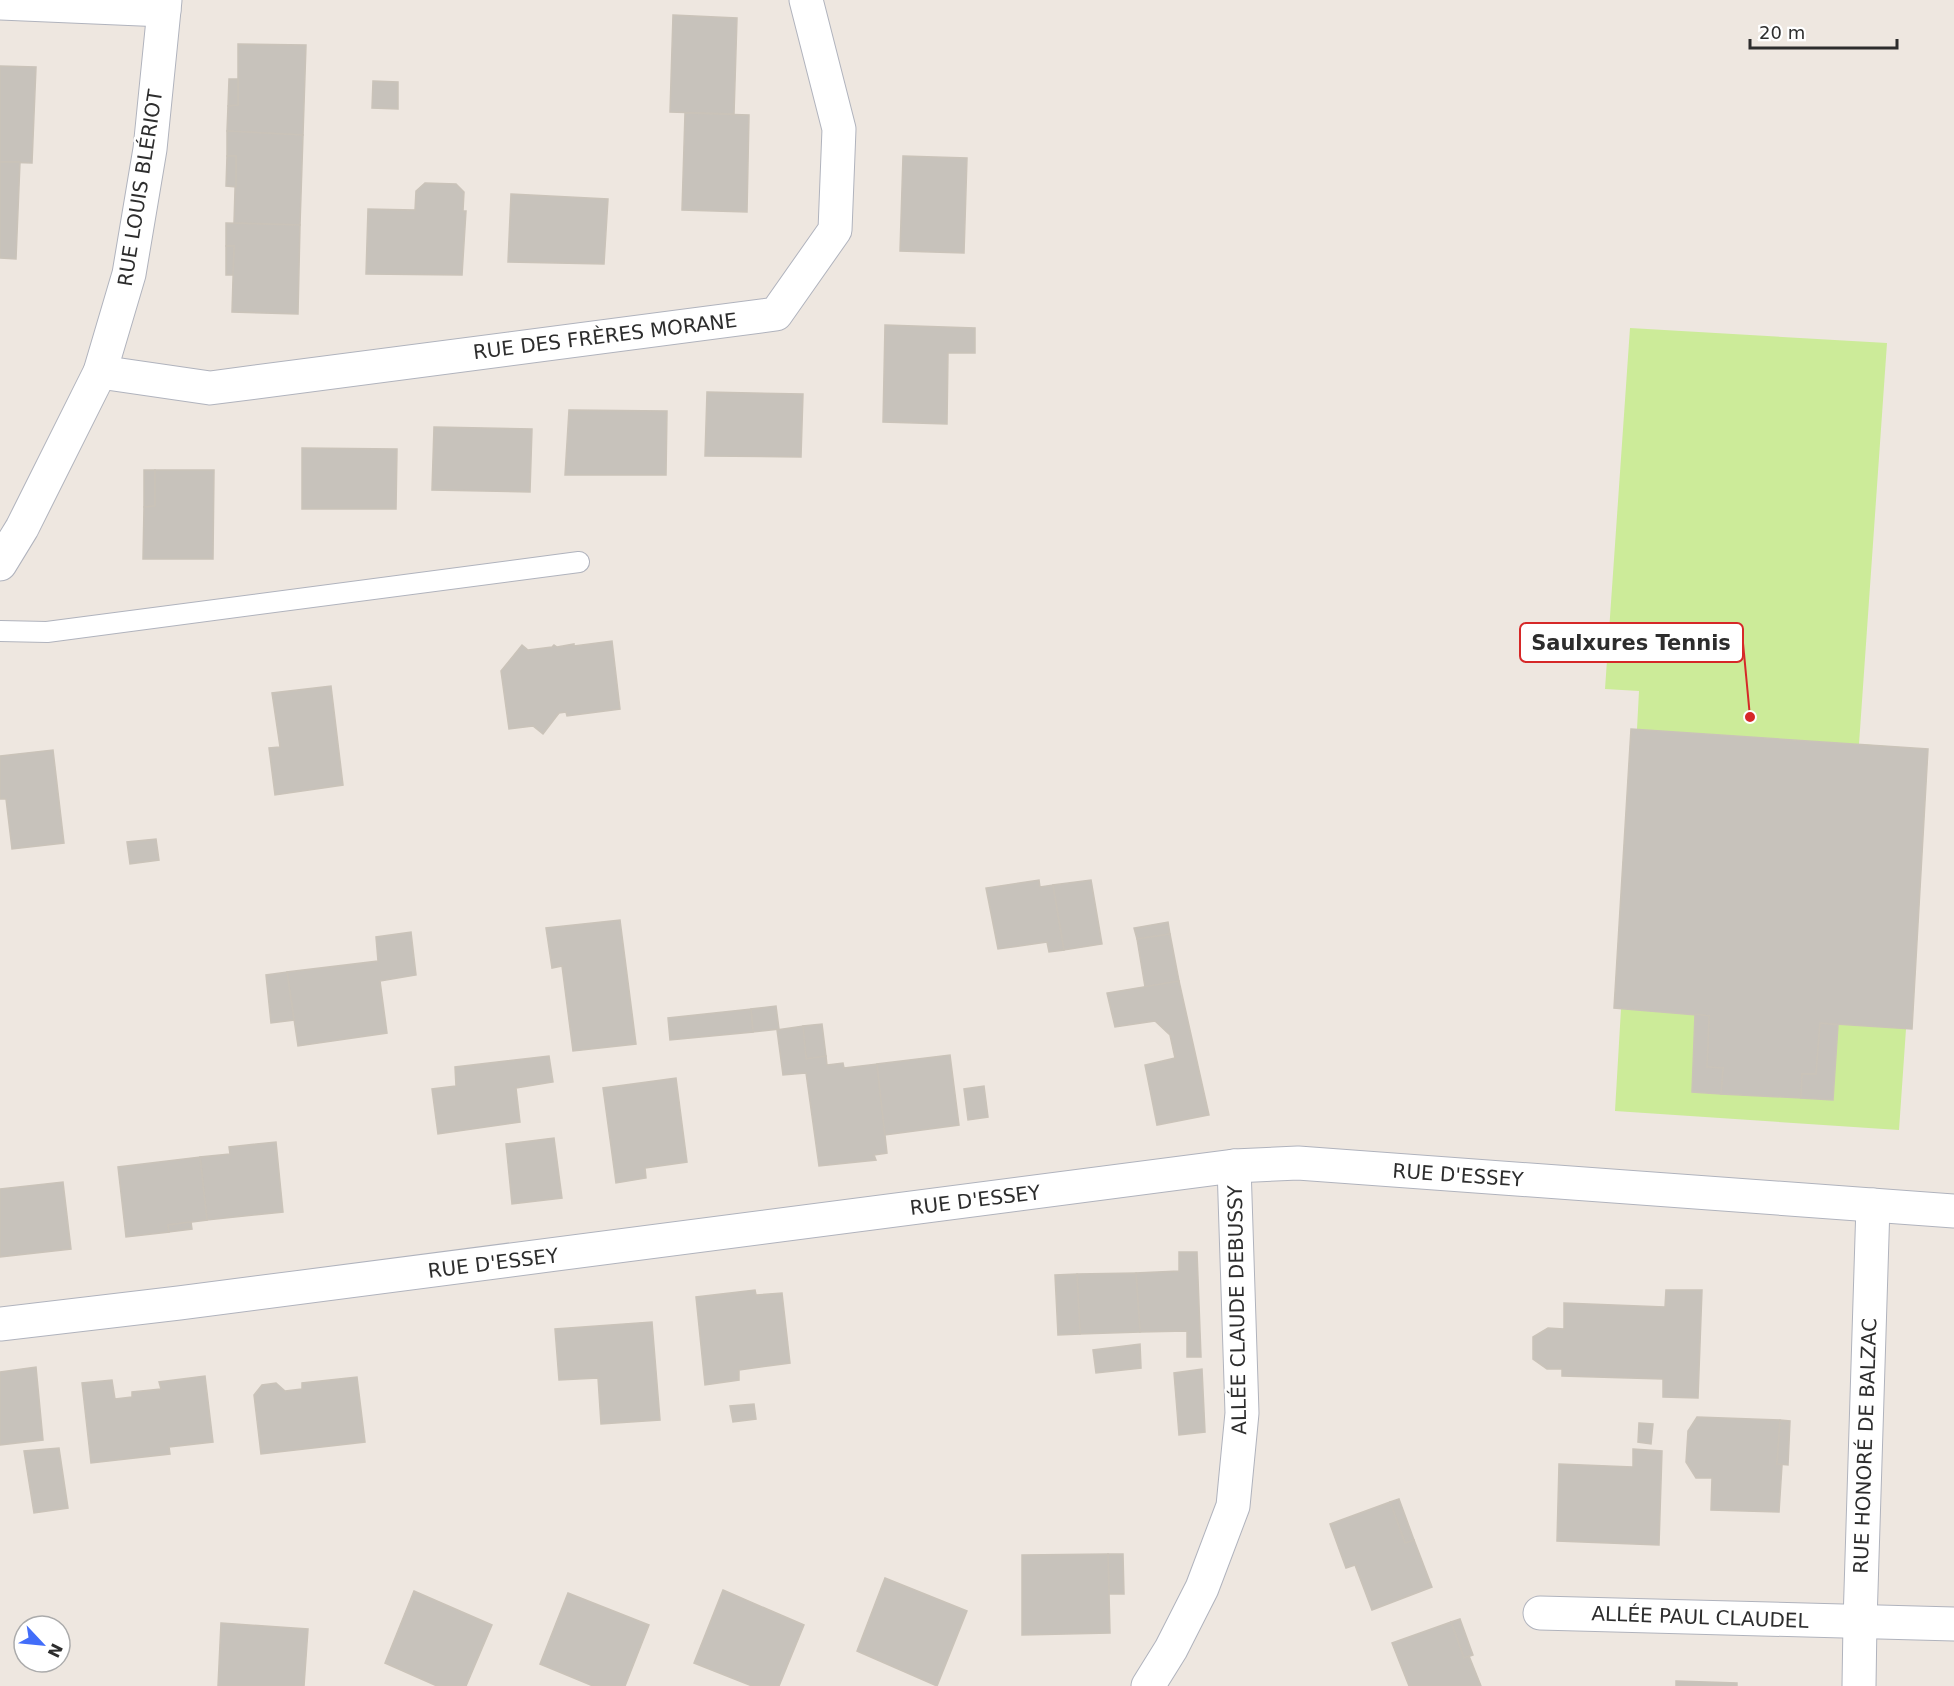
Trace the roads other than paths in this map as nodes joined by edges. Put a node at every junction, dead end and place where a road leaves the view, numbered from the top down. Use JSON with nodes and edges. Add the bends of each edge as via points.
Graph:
{"nodes":[{"id":1,"x":806,"y":0,"type":"edge"},
{"id":2,"x":0,"y":3,"type":"edge"},
{"id":3,"x":164,"y":5,"type":"edge"},
{"id":4,"x":100,"y":372,"type":"junction"},
{"id":5,"x":579,"y":562,"type":"dead end"},
{"id":6,"x":0,"y":564,"type":"edge"},
{"id":7,"x":0,"y":631,"type":"edge"},
{"id":8,"x":1234,"y":1166,"type":"junction"},
{"id":9,"x":1873,"y":1205,"type":"junction"},
{"id":10,"x":1954,"y":1211,"type":"edge"},
{"id":11,"x":0,"y":1324,"type":"edge"},
{"id":12,"x":1540,"y":1612,"type":"dead end"},
{"id":13,"x":1860,"y":1622,"type":"junction"},
{"id":14,"x":1954,"y":1624,"type":"edge"},
{"id":15,"x":1148,"y":1686,"type":"edge"},
{"id":16,"x":1859,"y":1686,"type":"edge"}],
"edges":[{"from":1,"to":4,"type":"street","name":"RUE DES FRÈRES MORANE","via":[[838,129],[835,230],[776,314],[210,388]]},
{"from":2,"to":3,"type":"street"},
{"from":3,"to":4,"type":"street","name":"RUE LOUIS BLÉRIOT","via":[[150,149],[129,274]]},
{"from":4,"to":6,"type":"street","name":"RUE LOUIS BLÉRIOT"},
{"from":5,"to":7,"type":"lane","via":[[47,632]]},
{"from":8,"to":9,"type":"street","name":"RUE D'ESSEY","via":[[1298,1163]]},
{"from":8,"to":11,"type":"street","name":"RUE D'ESSEY"},
{"from":8,"to":15,"type":"street","name":"ALLÉE CLAUDE DEBUSSY","via":[[1242,1413],[1233,1506],[1203,1588]]},
{"from":9,"to":10,"type":"street","name":"RUE D'ESSEY"},
{"from":9,"to":13,"type":"street","name":"RUE HONORÉ DE BALZAC"},
{"from":12,"to":13,"type":"street","name":"ALLÉE PAUL CLAUDEL"},
{"from":13,"to":14,"type":"street","name":"ALLÉE PAUL CLAUDEL"},
{"from":13,"to":16,"type":"street","name":"RUE HONORÉ DE BALZAC"}]}
